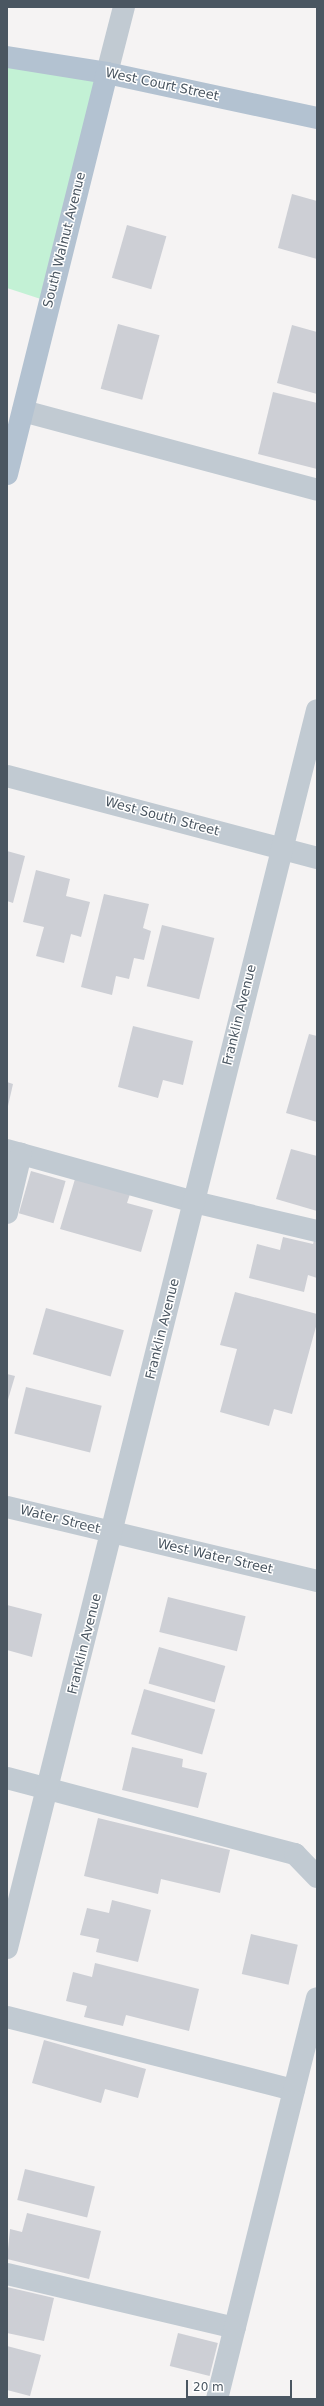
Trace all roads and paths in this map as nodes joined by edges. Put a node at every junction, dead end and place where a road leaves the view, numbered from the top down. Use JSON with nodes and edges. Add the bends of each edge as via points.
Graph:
{"nodes":[{"id":1,"x":124,"y":7,"type":"edge"},
{"id":2,"x":7,"y":57,"type":"edge"},
{"id":3,"x":107,"y":73,"type":"junction"},
{"id":4,"x":317,"y":118,"type":"edge"},
{"id":5,"x":23,"y":411,"type":"junction"},
{"id":6,"x":7,"y":474,"type":"edge"},
{"id":7,"x":317,"y":490,"type":"edge"},
{"id":8,"x":317,"y":710,"type":"edge"},
{"id":9,"x":7,"y":776,"type":"edge"},
{"id":10,"x":282,"y":848,"type":"junction"},
{"id":11,"x":317,"y":858,"type":"edge"},
{"id":12,"x":14,"y":1152,"type":"edge"},
{"id":13,"x":194,"y":1202,"type":"junction"},
{"id":14,"x":7,"y":1213,"type":"edge"},
{"id":15,"x":317,"y":1231,"type":"edge"},
{"id":16,"x":7,"y":1507,"type":"edge"},
{"id":17,"x":113,"y":1533,"type":"junction"},
{"id":18,"x":317,"y":1581,"type":"edge"},
{"id":19,"x":7,"y":1778,"type":"edge"},
{"id":20,"x":48,"y":1788,"type":"junction"},
{"id":21,"x":317,"y":1877,"type":"edge"},
{"id":22,"x":7,"y":1948,"type":"edge"},
{"id":23,"x":317,"y":1998,"type":"edge"},
{"id":24,"x":7,"y":2017,"type":"edge"},
{"id":25,"x":294,"y":2090,"type":"junction"},
{"id":26,"x":7,"y":2274,"type":"edge"},
{"id":27,"x":235,"y":2328,"type":"junction"},
{"id":28,"x":218,"y":2399,"type":"edge"}],
"edges":[{"from":1,"to":3,"type":"street","name":"South Walnut Avenue"},
{"from":2,"to":3,"type":"main road","name":"West Court Street"},
{"from":3,"to":4,"type":"main road","name":"West Court Street"},
{"from":3,"to":5,"type":"main road","name":"South Walnut Avenue"},
{"from":5,"to":6,"type":"main road","name":"South Walnut Avenue"},
{"from":5,"to":7,"type":"street"},
{"from":8,"to":10,"type":"street","name":"Franklin Avenue"},
{"from":9,"to":10,"type":"street","name":"West South Street"},
{"from":10,"to":11,"type":"street","name":"West South Street"},
{"from":10,"to":13,"type":"street","name":"Franklin Avenue"},
{"from":12,"to":13,"type":"street"},
{"from":12,"to":14,"type":"street"},
{"from":13,"to":15,"type":"street"},
{"from":13,"to":17,"type":"street","name":"Franklin Avenue"},
{"from":16,"to":17,"type":"street","name":"Water Street"},
{"from":17,"to":18,"type":"street","name":"West Water Street"},
{"from":17,"to":20,"type":"street","name":"Franklin Avenue"},
{"from":19,"to":20,"type":"street"},
{"from":20,"to":21,"type":"street","via":[[295,1854]]},
{"from":20,"to":22,"type":"street","name":"Franklin Avenue"},
{"from":23,"to":25,"type":"street"},
{"from":24,"to":25,"type":"street"},
{"from":25,"to":27,"type":"street"},
{"from":26,"to":27,"type":"street"},
{"from":27,"to":28,"type":"street"}]}
